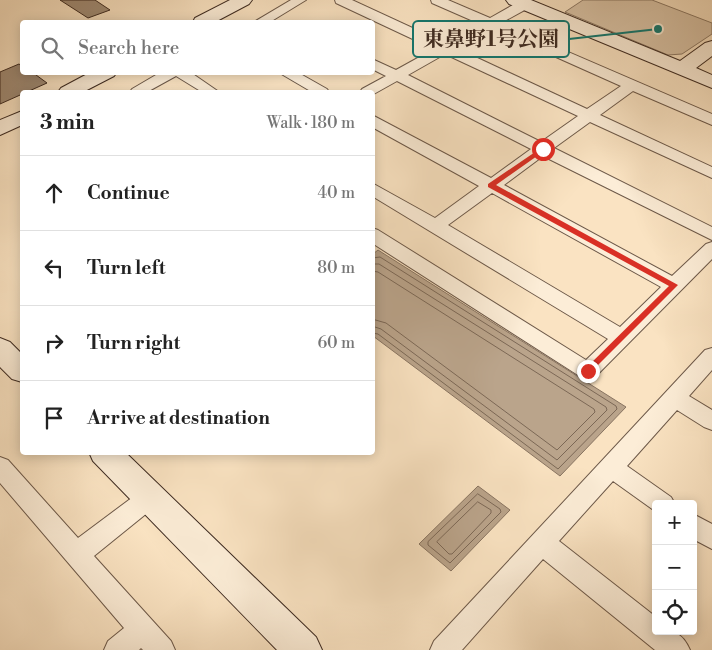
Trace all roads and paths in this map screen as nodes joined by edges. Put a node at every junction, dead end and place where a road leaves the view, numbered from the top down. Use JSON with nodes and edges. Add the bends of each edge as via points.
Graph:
{"nodes":[{"id":1,"x":243,"y":0,"type":"edge"},
{"id":2,"x":300,"y":0,"type":"edge"},
{"id":3,"x":341,"y":0,"type":"edge"},
{"id":4,"x":437,"y":0,"type":"edge"},
{"id":5,"x":520,"y":2,"type":"edge"},
{"id":6,"x":276,"y":14,"type":"junction"},
{"id":7,"x":206,"y":20,"type":"edge"},
{"id":8,"x":265,"y":20,"type":"edge"},
{"id":9,"x":288,"y":20,"type":"edge"},
{"id":10,"x":491,"y":23,"type":"junction"},
{"id":11,"x":712,"y":47,"type":"edge"},
{"id":12,"x":445,"y":48,"type":"junction"},
{"id":13,"x":375,"y":65,"type":"edge"},
{"id":14,"x":682,"y":70,"type":"junction"},
{"id":15,"x":101,"y":75,"type":"edge"},
{"id":16,"x":168,"y":75,"type":"edge"},
{"id":17,"x":184,"y":75,"type":"edge"},
{"id":18,"x":291,"y":75,"type":"edge"},
{"id":19,"x":397,"y":76,"type":"junction"},
{"id":20,"x":712,"y":82,"type":"edge"},
{"id":21,"x":631,"y":85,"type":"junction"},
{"id":22,"x":72,"y":90,"type":"edge"},
{"id":23,"x":142,"y":90,"type":"edge"},
{"id":24,"x":209,"y":90,"type":"edge"},
{"id":25,"x":318,"y":90,"type":"edge"},
{"id":26,"x":371,"y":90,"type":"edge"},
{"id":27,"x":588,"y":115,"type":"junction"},
{"id":28,"x":20,"y":118,"type":"edge"},
{"id":29,"x":712,"y":120,"type":"edge"},
{"id":30,"x":375,"y":122,"type":"edge"},
{"id":31,"x":0,"y":129,"type":"edge"},
{"id":32,"x":543,"y":149,"type":"junction"},
{"id":33,"x":712,"y":173,"type":"edge"},
{"id":34,"x":491,"y":185,"type":"junction"},
{"id":35,"x":375,"y":190,"type":"edge"},
{"id":36,"x":435,"y":226,"type":"junction"},
{"id":37,"x":712,"y":234,"type":"edge"},
{"id":38,"x":375,"y":236,"type":"edge"},
{"id":39,"x":712,"y":248,"type":"edge"},
{"id":40,"x":674,"y":285,"type":"junction"},
{"id":41,"x":622,"y":338,"type":"junction"},
{"id":42,"x":0,"y":349,"type":"edge"},
{"id":43,"x":712,"y":356,"type":"edge"},
{"id":44,"x":20,"y":369,"type":"edge"},
{"id":45,"x":674,"y":397,"type":"junction"},
{"id":46,"x":712,"y":421,"type":"edge"},
{"id":47,"x":107,"y":455,"type":"edge"},
{"id":48,"x":0,"y":467,"type":"edge"},
{"id":49,"x":612,"y":468,"type":"junction"},
{"id":50,"x":149,"y":498,"type":"junction"},
{"id":51,"x":657,"y":500,"type":"edge"},
{"id":52,"x":697,"y":528,"type":"edge"},
{"id":53,"x":712,"y":538,"type":"edge"},
{"id":54,"x":541,"y":542,"type":"junction"},
{"id":55,"x":77,"y":554,"type":"junction"},
{"id":56,"x":142,"y":629,"type":"junction"},
{"id":57,"x":118,"y":650,"type":"edge"},
{"id":58,"x":161,"y":650,"type":"edge"},
{"id":59,"x":303,"y":650,"type":"edge"},
{"id":60,"x":444,"y":650,"type":"edge"},
{"id":61,"x":676,"y":650,"type":"edge"}],
"edges":[{"from":1,"to":7,"type":"street"},
{"from":2,"to":6,"type":"street"},
{"from":3,"to":12,"type":"street"},
{"from":4,"to":10,"type":"street"},
{"from":5,"to":10,"type":"street"},
{"from":5,"to":14,"type":"street"},
{"from":6,"to":8,"type":"street"},
{"from":6,"to":9,"type":"street"},
{"from":10,"to":12,"type":"street"},
{"from":10,"to":21,"type":"street"},
{"from":11,"to":14,"type":"street"},
{"from":12,"to":19,"type":"street"},
{"from":12,"to":27,"type":"street"},
{"from":13,"to":19,"type":"street"},
{"from":14,"to":20,"type":"street"},
{"from":15,"to":22,"type":"street"},
{"from":16,"to":23,"type":"street"},
{"from":17,"to":24,"type":"street"},
{"from":18,"to":25,"type":"street"},
{"from":19,"to":26,"type":"street"},
{"from":19,"to":32,"type":"street"},
{"from":21,"to":27,"type":"street"},
{"from":21,"to":29,"type":"street"},
{"from":27,"to":32,"type":"street"},
{"from":27,"to":33,"type":"street"},
{"from":28,"to":31,"type":"street"},
{"from":30,"to":34,"type":"street"},
{"from":32,"to":34,"type":"street"},
{"from":32,"to":37,"type":"street"},
{"from":34,"to":36,"type":"street"},
{"from":34,"to":40,"type":"street"},
{"from":35,"to":36,"type":"street"},
{"from":36,"to":41,"type":"street"},
{"from":38,"to":41,"type":"street","via":[[588,371]]},
{"from":39,"to":40,"type":"street"},
{"from":40,"to":41,"type":"street"},
{"from":42,"to":44,"type":"street"},
{"from":43,"to":45,"type":"street"},
{"from":45,"to":46,"type":"street"},
{"from":45,"to":49,"type":"street"},
{"from":47,"to":50,"type":"street"},
{"from":48,"to":55,"type":"street"},
{"from":49,"to":51,"type":"street"},
{"from":49,"to":54,"type":"street"},
{"from":50,"to":55,"type":"street"},
{"from":50,"to":59,"type":"street"},
{"from":52,"to":53,"type":"street"},
{"from":54,"to":60,"type":"street"},
{"from":54,"to":61,"type":"street"},
{"from":55,"to":56,"type":"street"},
{"from":56,"to":57,"type":"street"},
{"from":56,"to":58,"type":"street"}]}
